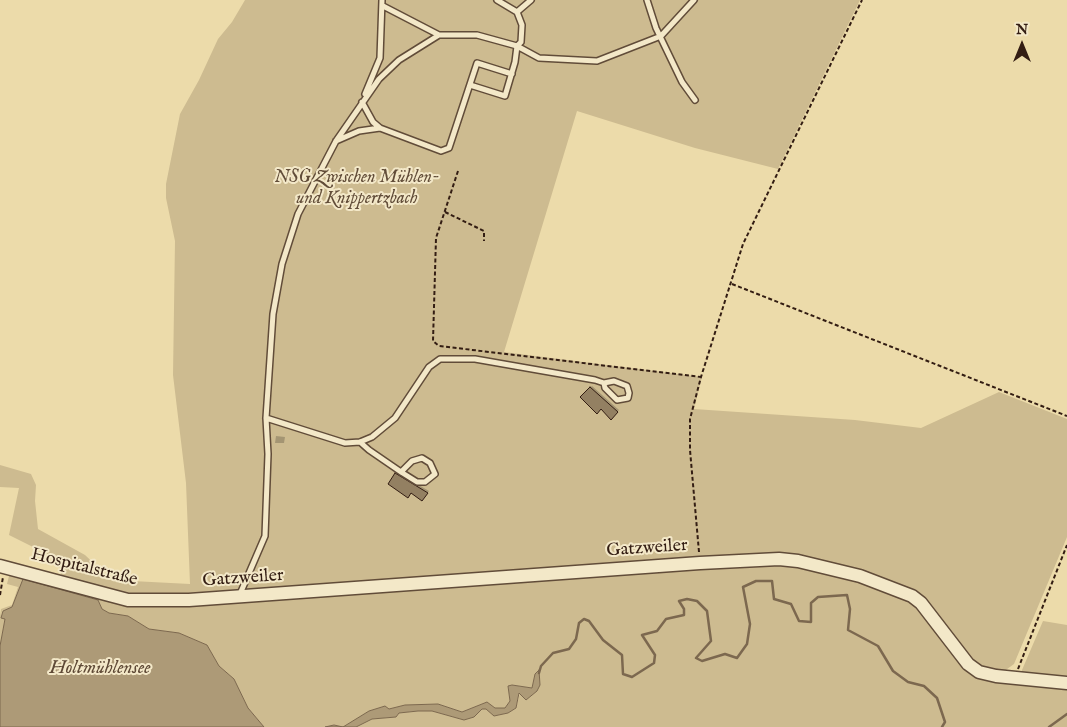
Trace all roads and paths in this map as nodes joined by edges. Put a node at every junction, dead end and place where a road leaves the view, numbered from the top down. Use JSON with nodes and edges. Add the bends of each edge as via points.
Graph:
{"nodes":[{"id":1,"x":497,"y":0,"type":"edge"},
{"id":2,"x":531,"y":0,"type":"edge"},
{"id":3,"x":647,"y":0,"type":"edge"},
{"id":4,"x":694,"y":0,"type":"edge"},
{"id":5,"x":862,"y":0,"type":"edge"},
{"id":6,"x":382,"y":3,"type":"edge"},
{"id":7,"x":517,"y":12,"type":"junction"},
{"id":8,"x":439,"y":35,"type":"junction"},
{"id":9,"x":661,"y":36,"type":"junction"},
{"id":10,"x":517,"y":46,"type":"junction"},
{"id":11,"x":512,"y":74,"type":"junction"},
{"id":12,"x":470,"y":85,"type":"junction"},
{"id":13,"x":695,"y":100,"type":"dead end"},
{"id":14,"x":362,"y":102,"type":"junction"},
{"id":15,"x":380,"y":128,"type":"junction"},
{"id":16,"x":336,"y":141,"type":"junction"},
{"id":17,"x":458,"y":171,"type":"dead end"},
{"id":18,"x":445,"y":212,"type":"junction"},
{"id":19,"x":484,"y":242,"type":"dead end"},
{"id":20,"x":731,"y":284,"type":"junction"},
{"id":21,"x":701,"y":377,"type":"junction"},
{"id":22,"x":604,"y":382,"type":"junction"},
{"id":23,"x":1067,"y":416,"type":"edge"},
{"id":24,"x":266,"y":418,"type":"junction"},
{"id":25,"x":360,"y":442,"type":"junction"},
{"id":26,"x":401,"y":472,"type":"junction"},
{"id":27,"x":1067,"y":546,"type":"edge"},
{"id":28,"x":700,"y":563,"type":"junction"},
{"id":29,"x":3,"y":567,"type":"edge"},
{"id":30,"x":0,"y":595,"type":"edge"},
{"id":31,"x":238,"y":597,"type":"junction"},
{"id":32,"x":189,"y":600,"type":"joint"},
{"id":33,"x":1014,"y":678,"type":"junction"},
{"id":34,"x":1067,"y":683,"type":"edge"}],
"edges":[{"from":1,"to":7,"type":"lane"},
{"from":2,"to":7,"type":"lane"},
{"from":3,"to":9,"type":"lane"},
{"from":4,"to":9,"type":"lane"},
{"from":5,"to":20,"type":"path","via":[[743,244]]},
{"from":6,"to":8,"type":"lane"},
{"from":6,"to":14,"type":"lane","via":[[380,58]]},
{"from":7,"to":10,"type":"lane","via":[[522,25],[521,42]]},
{"from":8,"to":10,"type":"lane","via":[[477,35]]},
{"from":8,"to":14,"type":"lane","via":[[399,60]]},
{"from":9,"to":10,"type":"lane","via":[[597,61],[540,58]]},
{"from":9,"to":13,"type":"lane","via":[[682,82]]},
{"from":10,"to":11,"type":"lane"},
{"from":11,"to":12,"type":"lane","via":[[505,96]]},
{"from":11,"to":12,"type":"lane","via":[[477,63]]},
{"from":12,"to":15,"type":"lane","via":[[449,148],[441,151]]},
{"from":14,"to":15,"type":"lane"},
{"from":14,"to":16,"type":"lane"},
{"from":15,"to":16,"type":"lane","via":[[359,131]]},
{"from":16,"to":24,"type":"lane","via":[[298,214],[282,264],[272,314]]},
{"from":17,"to":18,"type":"path"},
{"from":18,"to":19,"type":"path","via":[[484,231]]},
{"from":18,"to":21,"type":"path","via":[[436,238],[433,341],[439,346]]},
{"from":20,"to":21,"type":"path"},
{"from":20,"to":23,"type":"path"},
{"from":21,"to":28,"type":"path","via":[[690,419]]},
{"from":22,"to":22,"type":"lane","via":[[613,398],[620,401],[628,398],[627,386],[614,381]]},
{"from":22,"to":25,"type":"lane","via":[[475,359],[440,359],[429,367],[395,418],[372,437]]},
{"from":24,"to":25,"type":"lane","via":[[345,443]]},
{"from":24,"to":31,"type":"lane","via":[[265,536]]},
{"from":25,"to":26,"type":"lane"},
{"from":26,"to":26,"type":"lane","via":[[421,483],[435,474],[430,462],[422,458],[412,461]]},
{"from":27,"to":33,"type":"path"},
{"from":28,"to":31,"type":"street","name":"Gatzweiler"},
{"from":28,"to":33,"type":"street","name":"Gatzweiler","via":[[798,561],[901,590],[921,603],[968,664],[987,675]]},
{"from":29,"to":30,"type":"path"},
{"from":29,"to":32,"type":"street","name":"Hospitalstraße","via":[[128,600]]},
{"from":31,"to":32,"type":"street","name":"Gatzweiler"},
{"from":33,"to":34,"type":"street","name":"Gatzweiler"}]}
